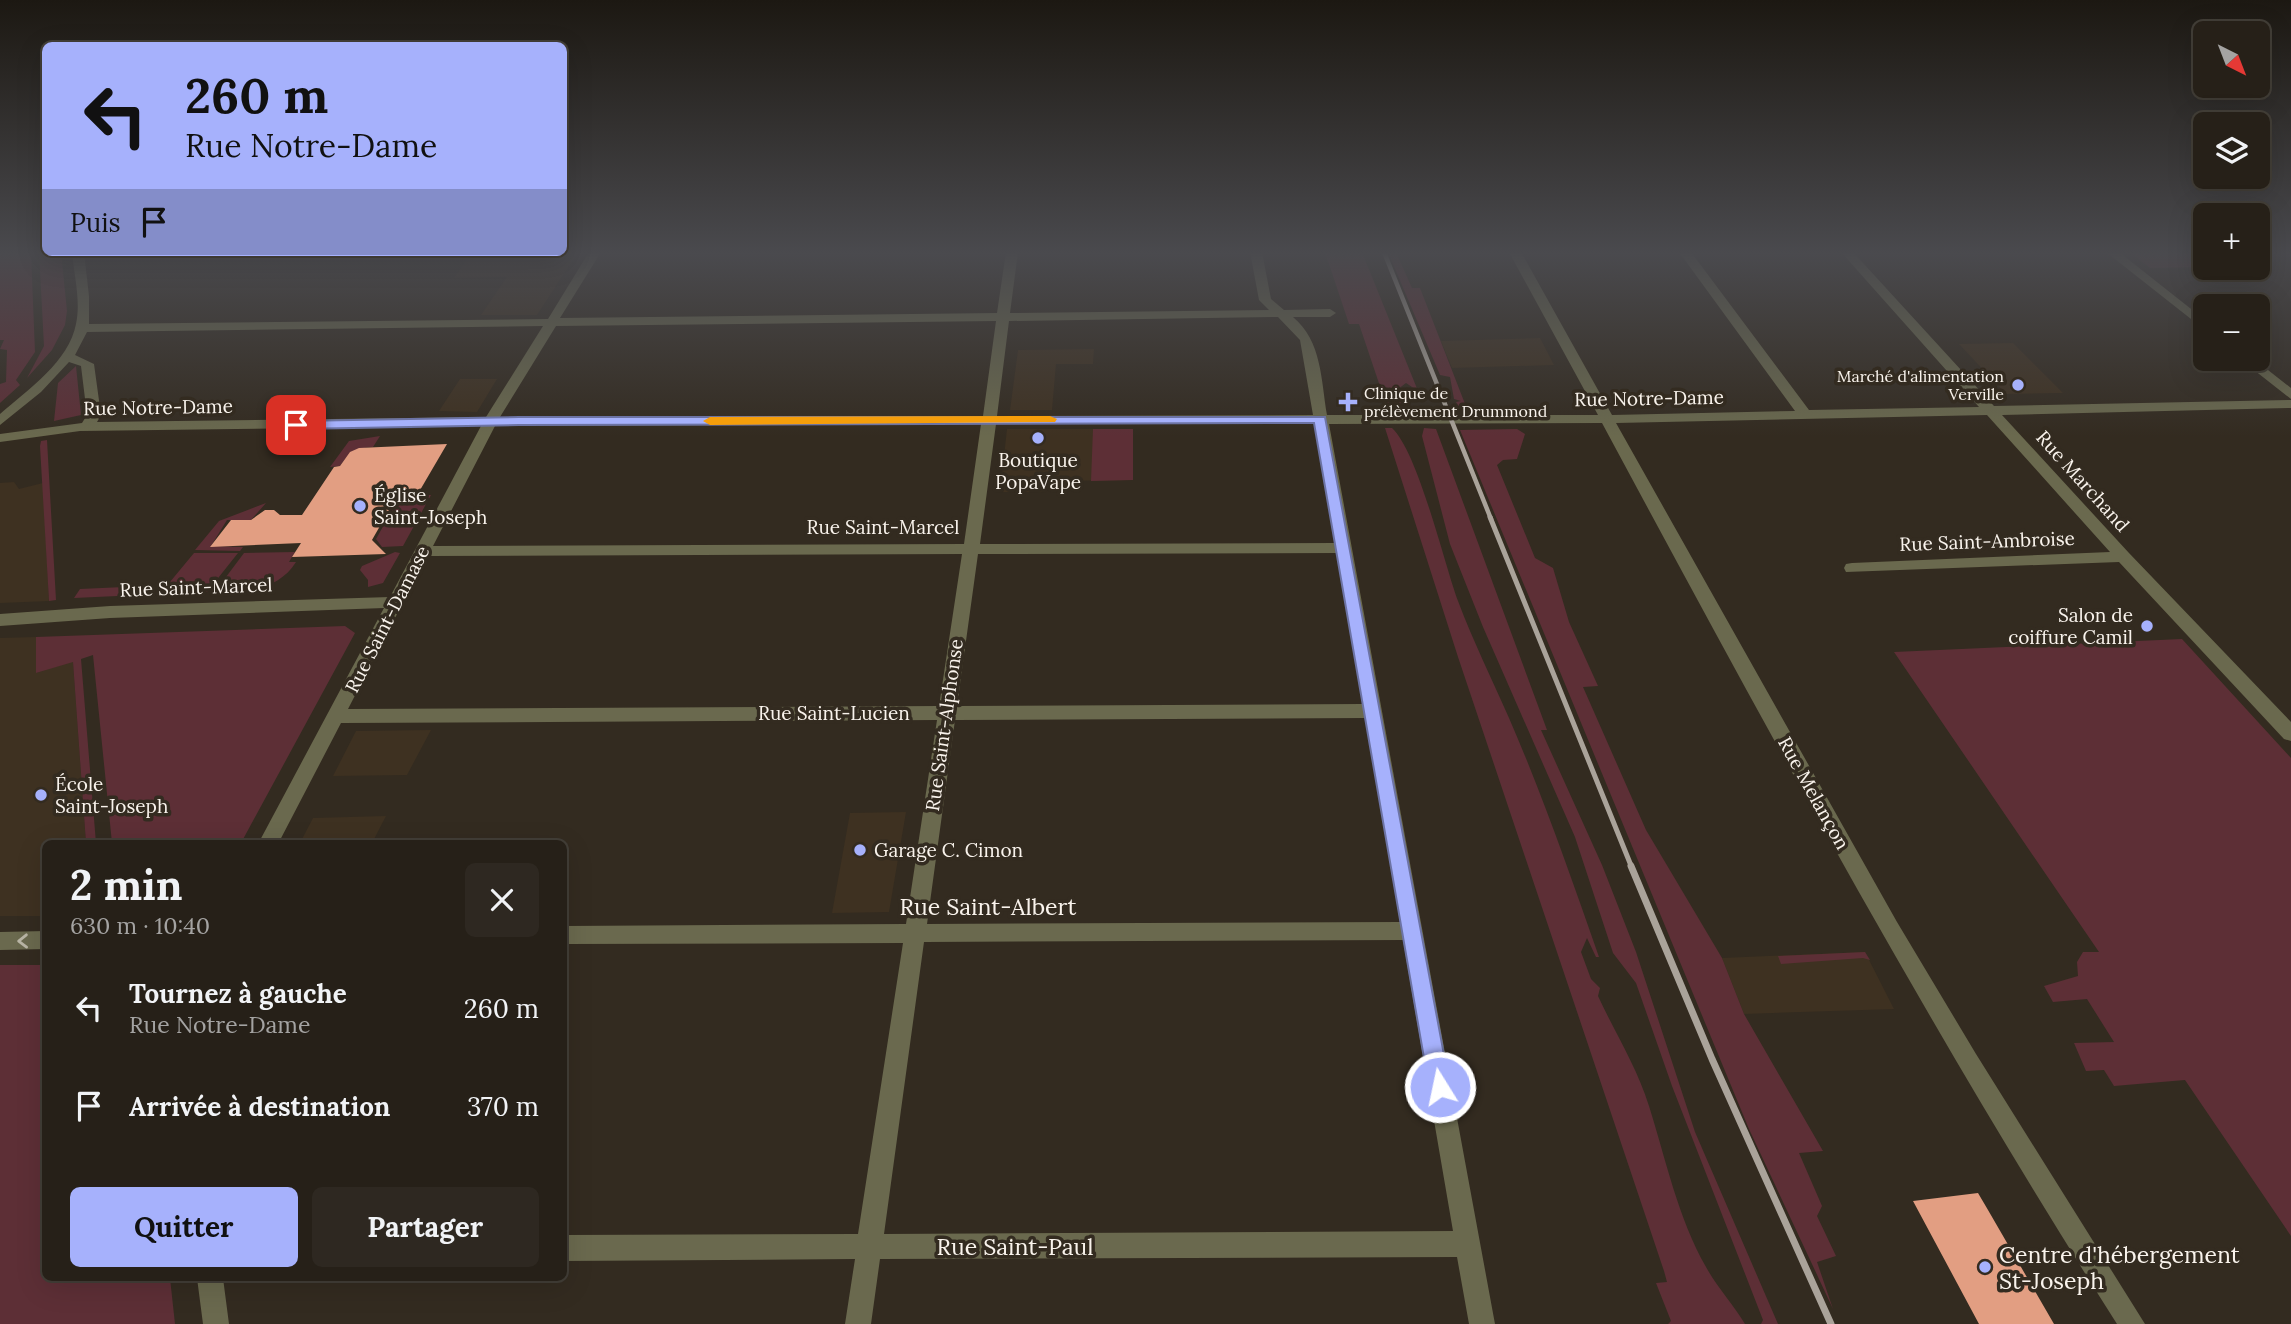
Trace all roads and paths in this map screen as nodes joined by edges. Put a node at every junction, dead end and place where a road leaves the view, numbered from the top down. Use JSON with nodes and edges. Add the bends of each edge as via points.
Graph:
{"nodes":[{"id":1,"x":84,"y":314,"type":"edge"},
{"id":2,"x":556,"y":314,"type":"edge"},
{"id":3,"x":1208,"y":314,"type":"edge"},
{"id":4,"x":1282,"y":314,"type":"edge"},
{"id":5,"x":1549,"y":314,"type":"edge"},
{"id":6,"x":1731,"y":314,"type":"edge"},
{"id":7,"x":1904,"y":314,"type":"edge"},
{"id":8,"x":1004,"y":316,"type":"junction"},
{"id":9,"x":552,"y":321,"type":"junction"},
{"id":10,"x":82,"y":328,"type":"junction"},
{"id":11,"x":65,"y":356,"type":"junction"},
{"id":12,"x":2261,"y":371,"type":"edge"},
{"id":13,"x":2291,"y":395,"type":"edge"},
{"id":14,"x":2291,"y":404,"type":"edge"},
{"id":15,"x":1993,"y":411,"type":"junction"},
{"id":16,"x":1805,"y":414,"type":"junction"},
{"id":17,"x":989,"y":419,"type":"junction"},
{"id":18,"x":1320,"y":419,"type":"junction"},
{"id":19,"x":1607,"y":419,"type":"junction"},
{"id":20,"x":0,"y":421,"type":"edge"},
{"id":21,"x":490,"y":422,"type":"junction"},
{"id":22,"x":87,"y":427,"type":"junction"},
{"id":23,"x":0,"y":438,"type":"edge"},
{"id":24,"x":971,"y":548,"type":"junction"},
{"id":25,"x":1345,"y":548,"type":"junction"},
{"id":26,"x":422,"y":551,"type":"junction"},
{"id":27,"x":2123,"y":557,"type":"junction"},
{"id":28,"x":1852,"y":568,"type":"dead end"},
{"id":29,"x":395,"y":602,"type":"junction"},
{"id":30,"x":0,"y":621,"type":"edge"},
{"id":31,"x":1373,"y":711,"type":"junction"},
{"id":32,"x":946,"y":712,"type":"junction"},
{"id":33,"x":337,"y":716,"type":"junction"},
{"id":34,"x":2291,"y":734,"type":"edge"},
{"id":35,"x":270,"y":840,"type":"edge"},
{"id":36,"x":1412,"y":931,"type":"junction"},
{"id":37,"x":914,"y":933,"type":"junction"},
{"id":38,"x":567,"y":935,"type":"edge"},
{"id":39,"x":42,"y":940,"type":"edge"},
{"id":40,"x":0,"y":941,"type":"edge"},
{"id":41,"x":1467,"y":1244,"type":"junction"},
{"id":42,"x":870,"y":1246,"type":"junction"},
{"id":43,"x":567,"y":1248,"type":"edge"},
{"id":44,"x":210,"y":1281,"type":"edge"},
{"id":45,"x":216,"y":1324,"type":"edge"},
{"id":46,"x":858,"y":1324,"type":"edge"},
{"id":47,"x":1482,"y":1324,"type":"edge"},
{"id":48,"x":2132,"y":1324,"type":"edge"}],
"edges":[{"from":1,"to":10,"type":"street"},
{"from":2,"to":9,"type":"street","name":"Rue Saint-Damase"},
{"from":3,"to":8,"type":"street"},
{"from":4,"to":18,"type":"street","via":[[1307,340]]},
{"from":5,"to":19,"type":"street","name":"Rue Melançon"},
{"from":6,"to":16,"type":"street"},
{"from":7,"to":15,"type":"street","name":"Rue Marchand"},
{"from":8,"to":9,"type":"street"},
{"from":8,"to":17,"type":"street","name":"Rue Saint-Alphonse"},
{"from":9,"to":10,"type":"street"},
{"from":9,"to":21,"type":"street","name":"Rue Saint-Damase"},
{"from":10,"to":11,"type":"street"},
{"from":11,"to":20,"type":"street"},
{"from":11,"to":22,"type":"street","via":[[87,364],[94,415]]},
{"from":12,"to":13,"type":"street"},
{"from":14,"to":15,"type":"street","name":"Rue Notre-Dame"},
{"from":15,"to":16,"type":"street","name":"Rue Notre-Dame"},
{"from":15,"to":27,"type":"street","name":"Rue Marchand"},
{"from":16,"to":19,"type":"street","name":"Rue Notre-Dame"},
{"from":17,"to":18,"type":"street","name":"Rue Notre-Dame"},
{"from":17,"to":21,"type":"street","name":"Rue Notre-Dame"},
{"from":17,"to":24,"type":"street","name":"Rue Saint-Alphonse"},
{"from":18,"to":19,"type":"street","name":"Rue Notre-Dame"},
{"from":18,"to":25,"type":"street"},
{"from":19,"to":48,"type":"street","name":"Rue Melançon","via":[[1939,1014]]},
{"from":21,"to":22,"type":"street","name":"Rue Notre-Dame"},
{"from":21,"to":26,"type":"street","name":"Rue Saint-Damase"},
{"from":22,"to":23,"type":"street","name":"Rue Notre-Dame"},
{"from":24,"to":25,"type":"street","name":"Rue Saint-Marcel"},
{"from":24,"to":26,"type":"street","name":"Rue Saint-Marcel"},
{"from":24,"to":32,"type":"street","name":"Rue Saint-Alphonse"},
{"from":25,"to":31,"type":"street"},
{"from":26,"to":29,"type":"street","name":"Rue Saint-Damase"},
{"from":27,"to":28,"type":"street","name":"Rue Saint-Ambroise"},
{"from":27,"to":34,"type":"street","name":"Rue Marchand"},
{"from":29,"to":30,"type":"street","name":"Rue Saint-Marcel","via":[[110,612]]},
{"from":29,"to":33,"type":"street","name":"Rue Saint-Damase"},
{"from":31,"to":32,"type":"street","name":"Rue Saint-Lucien"},
{"from":31,"to":36,"type":"street"},
{"from":32,"to":33,"type":"street","name":"Rue Saint-Lucien"},
{"from":32,"to":37,"type":"street","name":"Rue Saint-Alphonse"},
{"from":33,"to":35,"type":"street","name":"Rue Saint-Damase"},
{"from":36,"to":37,"type":"street","name":"Rue Saint-Albert"},
{"from":36,"to":41,"type":"street"},
{"from":37,"to":38,"type":"street","name":"Rue Saint-Albert"},
{"from":37,"to":42,"type":"street","name":"Rue Saint-Alphonse"},
{"from":39,"to":40,"type":"street","one_way":true},
{"from":41,"to":42,"type":"street","name":"Rue Saint-Paul"},
{"from":41,"to":47,"type":"street"},
{"from":42,"to":43,"type":"street","name":"Rue Saint-Paul"},
{"from":42,"to":46,"type":"street","name":"Rue Saint-Alphonse"},
{"from":44,"to":45,"type":"street"}]}
